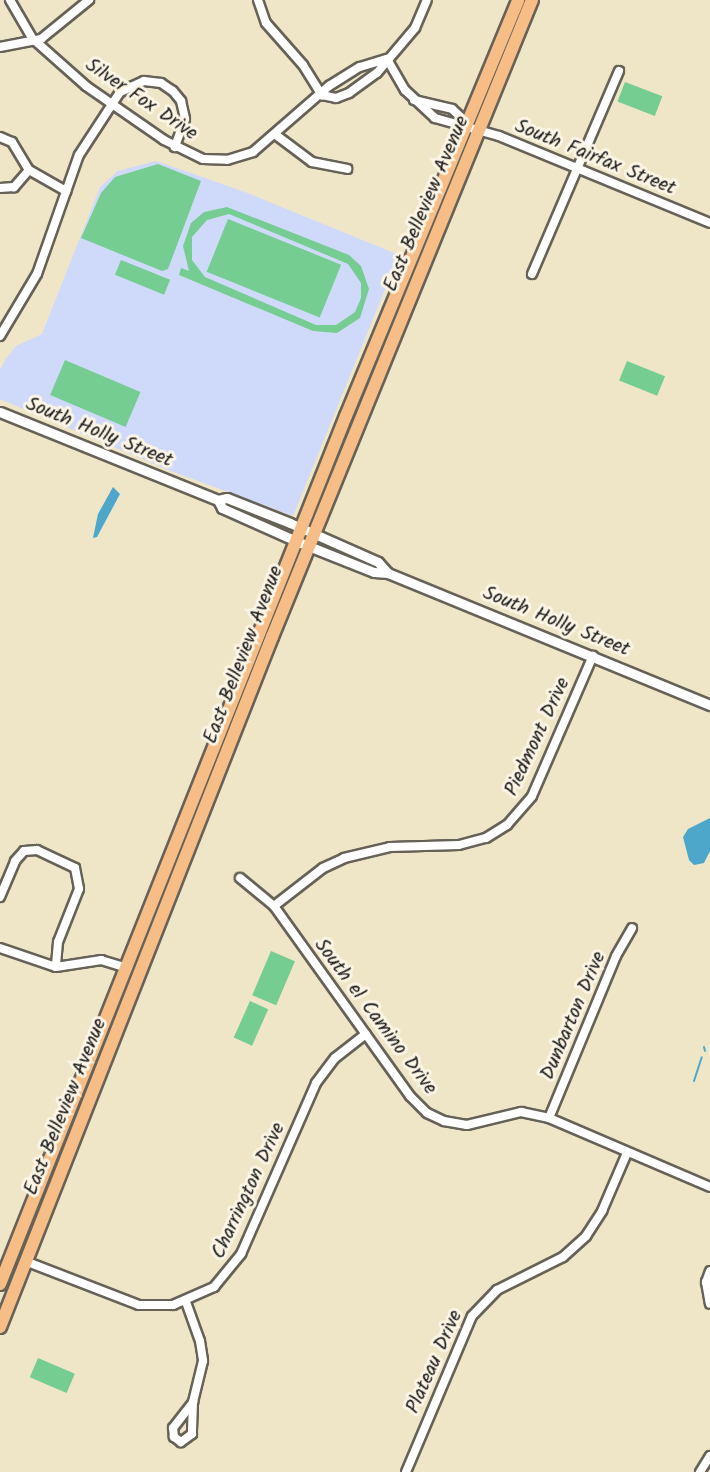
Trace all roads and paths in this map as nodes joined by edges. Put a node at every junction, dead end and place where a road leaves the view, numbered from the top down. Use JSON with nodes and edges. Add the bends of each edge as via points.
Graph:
{"nodes":[{"id":1,"x":10,"y":0,"type":"edge"},
{"id":2,"x":90,"y":0,"type":"edge"},
{"id":3,"x":258,"y":0,"type":"edge"},
{"id":4,"x":427,"y":0,"type":"edge"},
{"id":5,"x":518,"y":0,"type":"edge"},
{"id":6,"x":532,"y":0,"type":"edge"},
{"id":7,"x":32,"y":38,"type":"junction"},
{"id":8,"x":0,"y":47,"type":"edge"},
{"id":9,"x":387,"y":59,"type":"junction"},
{"id":10,"x":619,"y":71,"type":"dead end"},
{"id":11,"x":322,"y":95,"type":"junction"},
{"id":12,"x":414,"y":100,"type":"junction"},
{"id":13,"x":111,"y":104,"type":"junction"},
{"id":14,"x":468,"y":124,"type":"junction"},
{"id":15,"x":480,"y":129,"type":"junction"},
{"id":16,"x":276,"y":135,"type":"junction"},
{"id":17,"x":0,"y":137,"type":"edge"},
{"id":18,"x":176,"y":147,"type":"junction"},
{"id":19,"x":347,"y":169,"type":"dead end"},
{"id":20,"x":579,"y":169,"type":"junction"},
{"id":21,"x":29,"y":170,"type":"junction"},
{"id":22,"x":0,"y":188,"type":"edge"},
{"id":23,"x":66,"y":191,"type":"junction"},
{"id":24,"x":710,"y":223,"type":"edge"},
{"id":25,"x":532,"y":274,"type":"dead end"},
{"id":26,"x":0,"y":336,"type":"edge"},
{"id":27,"x":0,"y":412,"type":"edge"},
{"id":28,"x":218,"y":500,"type":"junction"},
{"id":29,"x":301,"y":528,"type":"junction"},
{"id":30,"x":313,"y":533,"type":"junction"},
{"id":31,"x":302,"y":543,"type":"junction"},
{"id":32,"x":388,"y":573,"type":"junction"},
{"id":33,"x":593,"y":656,"type":"junction"},
{"id":34,"x":710,"y":705,"type":"edge"},
{"id":35,"x":240,"y":878,"type":"dead end"},
{"id":36,"x":0,"y":897,"type":"edge"},
{"id":37,"x":274,"y":906,"type":"junction"},
{"id":38,"x":632,"y":928,"type":"dead end"},
{"id":39,"x":0,"y":948,"type":"edge"},
{"id":40,"x":56,"y":967,"type":"junction"},
{"id":41,"x":128,"y":968,"type":"junction"},
{"id":42,"x":366,"y":1034,"type":"junction"},
{"id":43,"x":549,"y":1118,"type":"junction"},
{"id":44,"x":627,"y":1153,"type":"junction"},
{"id":45,"x":710,"y":1187,"type":"edge"},
{"id":46,"x":25,"y":1261,"type":"junction"},
{"id":47,"x":710,"y":1271,"type":"edge"},
{"id":48,"x":0,"y":1284,"type":"edge"},
{"id":49,"x":186,"y":1302,"type":"junction"},
{"id":50,"x":710,"y":1304,"type":"edge"},
{"id":51,"x":0,"y":1327,"type":"edge"},
{"id":52,"x":193,"y":1402,"type":"junction"},
{"id":53,"x":710,"y":1456,"type":"edge"},
{"id":54,"x":406,"y":1472,"type":"edge"},
{"id":55,"x":700,"y":1472,"type":"edge"}],
"edges":[{"from":1,"to":7,"type":"street"},
{"from":2,"to":7,"type":"street","via":[[52,32],[41,39]]},
{"from":3,"to":11,"type":"street","via":[[266,23],[303,65]]},
{"from":4,"to":9,"type":"street","via":[[415,28]]},
{"from":5,"to":14,"type":"main road","name":"East Belleview Avenue"},
{"from":6,"to":15,"type":"main road","name":"East Belleview Avenue"},
{"from":7,"to":8,"type":"street"},
{"from":7,"to":13,"type":"street","name":"Silver Fox Drive"},
{"from":9,"to":11,"type":"street","name":"Silver Fox Drive","via":[[360,67]]},
{"from":9,"to":11,"type":"street","via":[[377,73],[349,93],[336,98]]},
{"from":9,"to":12,"type":"street","via":[[399,83]]},
{"from":10,"to":20,"type":"street"},
{"from":11,"to":16,"type":"street","name":"Silver Fox Drive"},
{"from":12,"to":14,"type":"street","via":[[452,109]]},
{"from":12,"to":14,"type":"street","via":[[435,118]]},
{"from":13,"to":18,"type":"street","name":"Silver Fox Drive"},
{"from":13,"to":18,"type":"street","via":[[132,84],[155,81],[166,86],[184,109],[184,128]]},
{"from":13,"to":23,"type":"street","via":[[87,140]]},
{"from":14,"to":15,"type":"street","name":"South Fairfax Street"},
{"from":14,"to":29,"type":"main road","name":"East Belleview Avenue"},
{"from":15,"to":20,"type":"street","name":"South Fairfax Street"},
{"from":15,"to":30,"type":"main road","name":"East Belleview Avenue"},
{"from":16,"to":18,"type":"street","name":"Silver Fox Drive","via":[[253,153],[227,160],[203,159]]},
{"from":16,"to":19,"type":"street","via":[[312,162]]},
{"from":17,"to":21,"type":"street","via":[[12,142]]},
{"from":20,"to":24,"type":"street","name":"South Fairfax Street"},
{"from":20,"to":25,"type":"street"},
{"from":21,"to":22,"type":"street","via":[[14,187]]},
{"from":21,"to":23,"type":"street"},
{"from":23,"to":26,"type":"street","via":[[37,274]]},
{"from":27,"to":28,"type":"street","name":"South Holly Street"},
{"from":28,"to":29,"type":"street","name":"South Holly Street","via":[[227,498]]},
{"from":28,"to":31,"type":"street","name":"South Holly Street","via":[[222,508]]},
{"from":29,"to":30,"type":"street","name":"South Holly Street"},
{"from":29,"to":31,"type":"main road","name":"East Belleview Avenue"},
{"from":30,"to":31,"type":"main road","name":"East Belleview Avenue"},
{"from":30,"to":32,"type":"street","name":"South Holly Street","via":[[378,562]]},
{"from":31,"to":32,"type":"street","name":"South Holly Street","via":[[374,572]]},
{"from":31,"to":41,"type":"main road","name":"East Belleview Avenue"},
{"from":31,"to":46,"type":"main road","name":"East Belleview Avenue"},
{"from":32,"to":33,"type":"street","name":"South Holly Street"},
{"from":33,"to":34,"type":"street","name":"South Holly Street"},
{"from":33,"to":37,"type":"street","name":"Piedmont Drive","via":[[532,796],[507,825],[486,838],[459,845],[390,848],[344,858],[323,868]]},
{"from":35,"to":37,"type":"street","name":"South el Camino Drive"},
{"from":36,"to":40,"type":"street","via":[[15,861],[24,851],[37,850],[75,868],[79,889],[58,942]]},
{"from":37,"to":42,"type":"street","name":"South el Camino Drive"},
{"from":38,"to":43,"type":"street","name":"Dunbarton Drive","via":[[616,956]]},
{"from":39,"to":40,"type":"street"},
{"from":40,"to":41,"type":"street","via":[[101,960]]},
{"from":41,"to":48,"type":"main road","name":"East Belleview Avenue"},
{"from":42,"to":43,"type":"street","name":"South el Camino Drive","via":[[417,1104],[444,1121],[478,1124],[521,1112]]},
{"from":42,"to":49,"type":"street","name":"Charrington Drive","via":[[335,1058],[316,1083],[235,1266],[214,1287]]},
{"from":43,"to":44,"type":"street","name":"South el Camino Drive"},
{"from":44,"to":45,"type":"street","name":"South el Camino Drive"},
{"from":44,"to":54,"type":"street","name":"Plateau Drive","via":[[602,1211],[586,1236],[563,1257],[497,1290],[472,1317]]},
{"from":46,"to":49,"type":"street","name":"Charrington Drive","via":[[139,1305]]},
{"from":46,"to":51,"type":"main road","name":"East Belleview Avenue"},
{"from":47,"to":50,"type":"street","via":[[706,1282]]},
{"from":49,"to":52,"type":"street","via":[[202,1353]]},
{"from":52,"to":52,"type":"street","via":[[173,1428],[174,1437],[181,1442],[192,1434]]},
{"from":53,"to":55,"type":"street"}]}
